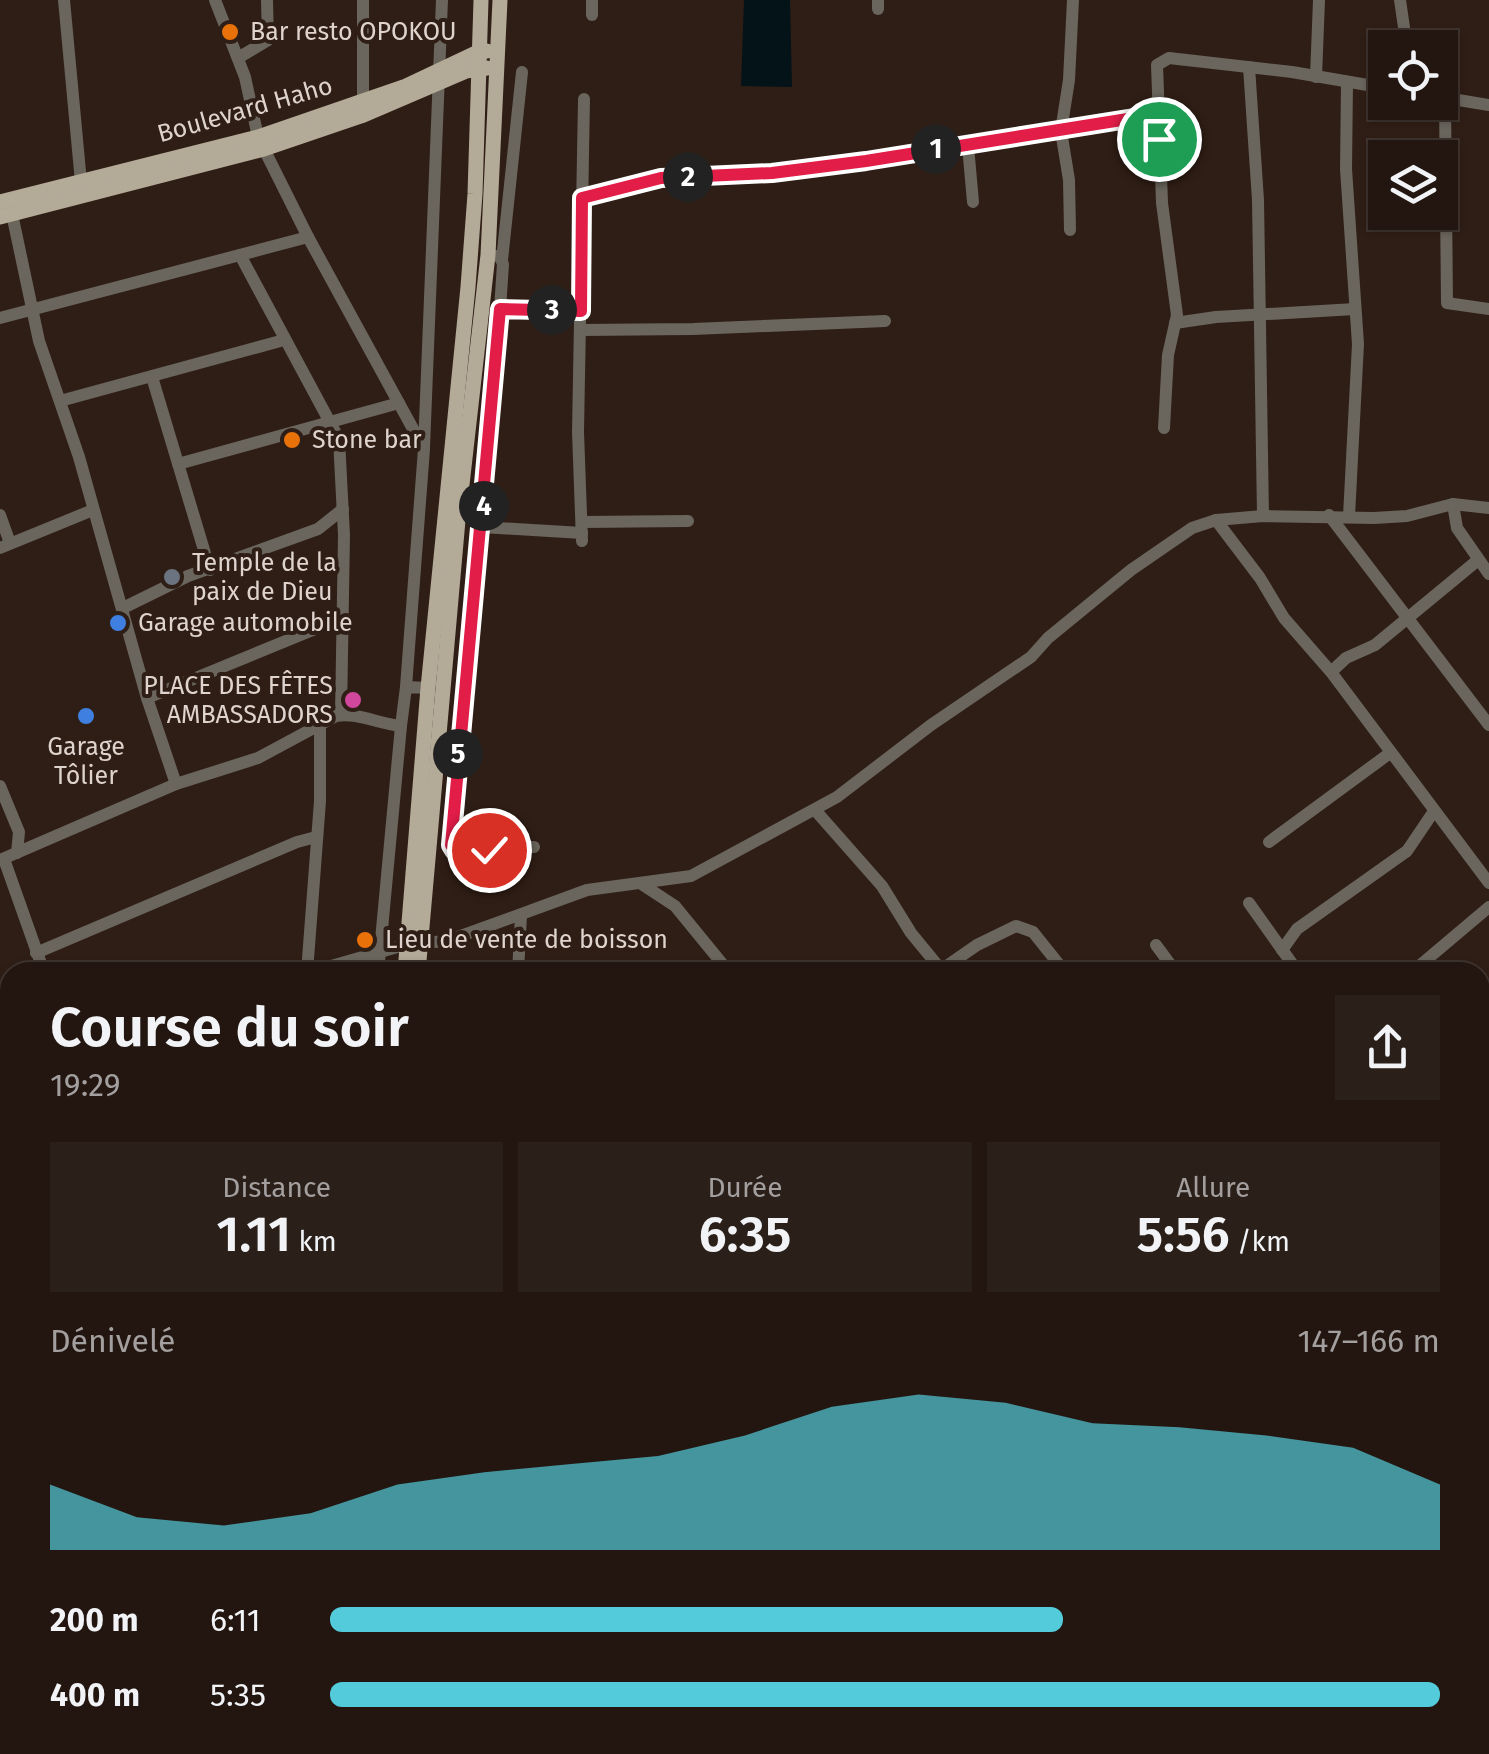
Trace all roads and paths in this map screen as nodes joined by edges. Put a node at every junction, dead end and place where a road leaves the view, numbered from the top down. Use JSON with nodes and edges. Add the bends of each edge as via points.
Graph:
{"nodes":[{"id":1,"x":64,"y":0,"type":"edge"},
{"id":2,"x":215,"y":0,"type":"edge"},
{"id":3,"x":267,"y":0,"type":"edge"},
{"id":4,"x":363,"y":0,"type":"edge"},
{"id":5,"x":442,"y":0,"type":"edge"},
{"id":6,"x":481,"y":0,"type":"edge"},
{"id":7,"x":500,"y":0,"type":"edge"},
{"id":8,"x":1073,"y":0,"type":"edge"},
{"id":9,"x":1319,"y":0,"type":"edge"},
{"id":10,"x":1400,"y":0,"type":"edge"},
{"id":11,"x":1404,"y":30,"type":"edge"},
{"id":12,"x":498,"y":51,"type":"junction"},
{"id":13,"x":238,"y":58,"type":"junction"},
{"id":14,"x":469,"y":64,"type":"junction"},
{"id":15,"x":1249,"y":67,"type":"junction"},
{"id":16,"x":497,"y":68,"type":"junction"},
{"id":17,"x":522,"y":72,"type":"dead end"},
{"id":18,"x":1316,"y":77,"type":"junction"},
{"id":19,"x":439,"y":78,"type":"junction"},
{"id":20,"x":1347,"y":84,"type":"junction"},
{"id":21,"x":1368,"y":86,"type":"edge"},
{"id":22,"x":584,"y":99,"type":"dead end"},
{"id":23,"x":1458,"y":100,"type":"edge"},
{"id":24,"x":364,"y":102,"type":"junction"},
{"id":25,"x":1489,"y":105,"type":"edge"},
{"id":26,"x":1159,"y":114,"type":"junction"},
{"id":27,"x":1443,"y":120,"type":"edge"},
{"id":28,"x":306,"y":129,"type":"junction"},
{"id":29,"x":1061,"y":131,"type":"junction"},
{"id":30,"x":261,"y":143,"type":"junction"},
{"id":31,"x":968,"y":146,"type":"junction"},
{"id":32,"x":81,"y":182,"type":"junction"},
{"id":33,"x":582,"y":198,"type":"junction"},
{"id":34,"x":0,"y":202,"type":"edge"},
{"id":35,"x":973,"y":202,"type":"dead end"},
{"id":36,"x":6,"y":216,"type":"edge"},
{"id":37,"x":1070,"y":230,"type":"dead end"},
{"id":38,"x":308,"y":237,"type":"junction"},
{"id":39,"x":240,"y":255,"type":"junction"},
{"id":40,"x":495,"y":258,"type":"junction"},
{"id":41,"x":1489,"y":308,"type":"edge"},
{"id":42,"x":500,"y":309,"type":"junction"},
{"id":43,"x":1355,"y":309,"type":"junction"},
{"id":44,"x":31,"y":310,"type":"junction"},
{"id":45,"x":581,"y":311,"type":"junction"},
{"id":46,"x":1258,"y":316,"type":"junction"},
{"id":47,"x":0,"y":318,"type":"edge"},
{"id":48,"x":886,"y":320,"type":"dead end"},
{"id":49,"x":1175,"y":323,"type":"junction"},
{"id":50,"x":580,"y":330,"type":"junction"},
{"id":51,"x":284,"y":340,"type":"junction"},
{"id":52,"x":152,"y":376,"type":"junction"},
{"id":53,"x":60,"y":400,"type":"junction"},
{"id":54,"x":399,"y":403,"type":"junction"},
{"id":55,"x":332,"y":424,"type":"junction"},
{"id":56,"x":1164,"y":428,"type":"dead end"},
{"id":57,"x":424,"y":449,"type":"junction"},
{"id":58,"x":178,"y":464,"type":"junction"},
{"id":59,"x":1453,"y":504,"type":"junction"},
{"id":60,"x":1489,"y":508,"type":"edge"},
{"id":61,"x":343,"y":509,"type":"junction"},
{"id":62,"x":93,"y":510,"type":"junction"},
{"id":63,"x":0,"y":515,"type":"edge"},
{"id":64,"x":1329,"y":515,"type":"junction"},
{"id":65,"x":1264,"y":516,"type":"junction"},
{"id":66,"x":1349,"y":516,"type":"junction"},
{"id":67,"x":1216,"y":520,"type":"junction"},
{"id":68,"x":688,"y":521,"type":"dead end"},
{"id":69,"x":482,"y":527,"type":"junction"},
{"id":70,"x":582,"y":532,"type":"junction"},
{"id":71,"x":5,"y":545,"type":"edge"},
{"id":72,"x":1478,"y":560,"type":"junction"},
{"id":73,"x":210,"y":570,"type":"junction"},
{"id":74,"x":1489,"y":574,"type":"edge"},
{"id":75,"x":123,"y":608,"type":"junction"},
{"id":76,"x":342,"y":618,"type":"junction"},
{"id":77,"x":1405,"y":618,"type":"junction"},
{"id":78,"x":1330,"y":672,"type":"junction"},
{"id":79,"x":406,"y":687,"type":"junction"},
{"id":80,"x":428,"y":688,"type":"junction"},
{"id":81,"x":147,"y":698,"type":"junction"},
{"id":82,"x":340,"y":714,"type":"junction"},
{"id":83,"x":440,"y":721,"type":"junction"},
{"id":84,"x":461,"y":723,"type":"junction"},
{"id":85,"x":320,"y":724,"type":"junction"},
{"id":86,"x":1489,"y":724,"type":"edge"},
{"id":87,"x":401,"y":726,"type":"junction"},
{"id":88,"x":1390,"y":752,"type":"junction"},
{"id":89,"x":176,"y":784,"type":"junction"},
{"id":90,"x":0,"y":786,"type":"edge"},
{"id":91,"x":816,"y":810,"type":"junction"},
{"id":92,"x":1434,"y":810,"type":"junction"},
{"id":93,"x":316,"y":837,"type":"junction"},
{"id":94,"x":1269,"y":842,"type":"dead end"},
{"id":95,"x":534,"y":847,"type":"dead end"},
{"id":96,"x":7,"y":857,"type":"edge"},
{"id":97,"x":1489,"y":883,"type":"edge"},
{"id":98,"x":641,"y":884,"type":"junction"},
{"id":99,"x":1248,"y":902,"type":"dead end"},
{"id":100,"x":1489,"y":907,"type":"edge"},
{"id":101,"x":521,"y":915,"type":"junction"},
{"id":102,"x":415,"y":944,"type":"junction"},
{"id":103,"x":1156,"y":945,"type":"dead end"},
{"id":104,"x":1282,"y":950,"type":"junction"},
{"id":105,"x":36,"y":952,"type":"junction"},
{"id":106,"x":381,"y":952,"type":"junction"},
{"id":107,"x":40,"y":962,"type":"edge"},
{"id":108,"x":310,"y":962,"type":"edge"},
{"id":109,"x":345,"y":962,"type":"edge"},
{"id":110,"x":380,"y":962,"type":"edge"},
{"id":111,"x":409,"y":962,"type":"edge"},
{"id":112,"x":417,"y":962,"type":"edge"},
{"id":113,"x":519,"y":962,"type":"edge"},
{"id":114,"x":722,"y":962,"type":"edge"},
{"id":115,"x":935,"y":962,"type":"edge"},
{"id":116,"x":954,"y":962,"type":"edge"},
{"id":117,"x":1056,"y":962,"type":"edge"},
{"id":118,"x":1169,"y":962,"type":"edge"},
{"id":119,"x":1291,"y":962,"type":"edge"},
{"id":120,"x":1427,"y":962,"type":"edge"}],
"edges":[{"from":1,"to":32,"type":"street"},
{"from":2,"to":13,"type":"street"},
{"from":3,"to":13,"type":"street","via":[[268,40]]},
{"from":4,"to":24,"type":"street"},
{"from":5,"to":19,"type":"street"},
{"from":6,"to":14,"type":"main road"},
{"from":7,"to":12,"type":"main road"},
{"from":8,"to":29,"type":"street"},
{"from":9,"to":18,"type":"street"},
{"from":10,"to":11,"type":"street"},
{"from":12,"to":14,"type":"main road","name":"Boulevard Haho"},
{"from":12,"to":16,"type":"main road"},
{"from":13,"to":30,"type":"street"},
{"from":14,"to":16,"type":"main road","name":"Boulevard Haho"},
{"from":14,"to":19,"type":"main road","name":"Boulevard Haho"},
{"from":14,"to":80,"type":"main road","via":[[478,95],[468,287]]},
{"from":15,"to":18,"type":"street"},
{"from":15,"to":26,"type":"street","via":[[1164,59],[1158,65]]},
{"from":15,"to":46,"type":"street"},
{"from":16,"to":40,"type":"main road"},
{"from":17,"to":40,"type":"street"},
{"from":18,"to":20,"type":"street"},
{"from":19,"to":24,"type":"main road","name":"Boulevard Haho"},
{"from":19,"to":28,"type":"main road","name":"Boulevard Haho"},
{"from":19,"to":57,"type":"street"},
{"from":20,"to":21,"type":"street"},
{"from":20,"to":43,"type":"street"},
{"from":22,"to":33,"type":"street"},
{"from":23,"to":25,"type":"street"},
{"from":24,"to":28,"type":"main road","name":"Boulevard Haho"},
{"from":26,"to":29,"type":"street"},
{"from":26,"to":49,"type":"street"},
{"from":27,"to":41,"type":"street","via":[[1447,304]]},
{"from":28,"to":30,"type":"main road","name":"Boulevard Haho"},
{"from":29,"to":31,"type":"street"},
{"from":29,"to":37,"type":"street"},
{"from":30,"to":32,"type":"main road","name":"Boulevard Haho"},
{"from":30,"to":36,"type":"main road","name":"Boulevard Haho"},
{"from":30,"to":38,"type":"street"},
{"from":31,"to":33,"type":"street","via":[[772,173],[661,178]]},
{"from":31,"to":35,"type":"street"},
{"from":32,"to":34,"type":"main road","name":"Boulevard Haho"},
{"from":33,"to":45,"type":"street"},
{"from":36,"to":44,"type":"street"},
{"from":38,"to":39,"type":"street"},
{"from":38,"to":54,"type":"street"},
{"from":39,"to":44,"type":"street"},
{"from":39,"to":51,"type":"street"},
{"from":40,"to":42,"type":"street"},
{"from":40,"to":83,"type":"main road","via":[[458,520]]},
{"from":42,"to":45,"type":"street"},
{"from":42,"to":69,"type":"street"},
{"from":43,"to":46,"type":"street"},
{"from":43,"to":66,"type":"street"},
{"from":44,"to":47,"type":"street"},
{"from":44,"to":53,"type":"street"},
{"from":45,"to":50,"type":"street"},
{"from":46,"to":49,"type":"street"},
{"from":46,"to":65,"type":"street"},
{"from":48,"to":50,"type":"street"},
{"from":49,"to":56,"type":"street"},
{"from":50,"to":70,"type":"street"},
{"from":51,"to":52,"type":"street"},
{"from":51,"to":55,"type":"street"},
{"from":52,"to":53,"type":"street"},
{"from":52,"to":58,"type":"street"},
{"from":53,"to":62,"type":"street"},
{"from":54,"to":55,"type":"street"},
{"from":54,"to":57,"type":"street"},
{"from":55,"to":58,"type":"street"},
{"from":55,"to":61,"type":"street","via":[[341,452]]},
{"from":57,"to":79,"type":"street"},
{"from":58,"to":73,"type":"street"},
{"from":59,"to":60,"type":"street"},
{"from":59,"to":66,"type":"street","via":[[1389,518]]},
{"from":59,"to":72,"type":"street","via":[[1457,528]]},
{"from":61,"to":73,"type":"street","via":[[318,529]]},
{"from":61,"to":76,"type":"street"},
{"from":62,"to":71,"type":"street"},
{"from":62,"to":75,"type":"street"},
{"from":63,"to":71,"type":"street"},
{"from":64,"to":65,"type":"street"},
{"from":64,"to":66,"type":"street"},
{"from":64,"to":77,"type":"street"},
{"from":65,"to":67,"type":"street"},
{"from":67,"to":78,"type":"street"},
{"from":67,"to":91,"type":"street","via":[[1192,528],[1131,570],[1031,657]]},
{"from":68,"to":70,"type":"street"},
{"from":69,"to":70,"type":"street"},
{"from":69,"to":84,"type":"street"},
{"from":72,"to":74,"type":"street"},
{"from":72,"to":77,"type":"street"},
{"from":73,"to":75,"type":"street"},
{"from":75,"to":81,"type":"street"},
{"from":76,"to":81,"type":"street"},
{"from":76,"to":82,"type":"street"},
{"from":77,"to":78,"type":"street"},
{"from":77,"to":86,"type":"street"},
{"from":78,"to":88,"type":"street"},
{"from":79,"to":80,"type":"street"},
{"from":79,"to":87,"type":"street"},
{"from":80,"to":102,"type":"main road"},
{"from":81,"to":89,"type":"street"},
{"from":82,"to":85,"type":"street"},
{"from":82,"to":87,"type":"street"},
{"from":83,"to":84,"type":"street"},
{"from":83,"to":102,"type":"main road"},
{"from":84,"to":95,"type":"street","via":[[452,848]]},
{"from":85,"to":89,"type":"street","via":[[258,758]]},
{"from":85,"to":93,"type":"street"},
{"from":87,"to":106,"type":"street"},
{"from":88,"to":92,"type":"street"},
{"from":88,"to":94,"type":"street"},
{"from":89,"to":96,"type":"street"},
{"from":90,"to":96,"type":"street","via":[[19,832]]},
{"from":91,"to":98,"type":"street","via":[[692,876]]},
{"from":91,"to":115,"type":"street","via":[[882,886]]},
{"from":92,"to":97,"type":"street"},
{"from":92,"to":104,"type":"street","via":[[1408,851],[1297,929]]},
{"from":93,"to":105,"type":"street"},
{"from":93,"to":108,"type":"street"},
{"from":96,"to":105,"type":"street"},
{"from":98,"to":101,"type":"street","via":[[587,890]]},
{"from":98,"to":114,"type":"street","via":[[675,906]]},
{"from":99,"to":104,"type":"street"},
{"from":100,"to":120,"type":"street"},
{"from":101,"to":102,"type":"street","via":[[446,941]]},
{"from":101,"to":113,"type":"street"},
{"from":102,"to":106,"type":"street"},
{"from":102,"to":111,"type":"main road"},
{"from":102,"to":112,"type":"main road"},
{"from":103,"to":118,"type":"street"},
{"from":104,"to":119,"type":"street"},
{"from":105,"to":107,"type":"street"},
{"from":106,"to":109,"type":"street"},
{"from":106,"to":110,"type":"street"},
{"from":116,"to":117,"type":"street","via":[[1016,926],[1033,932]]}]}
